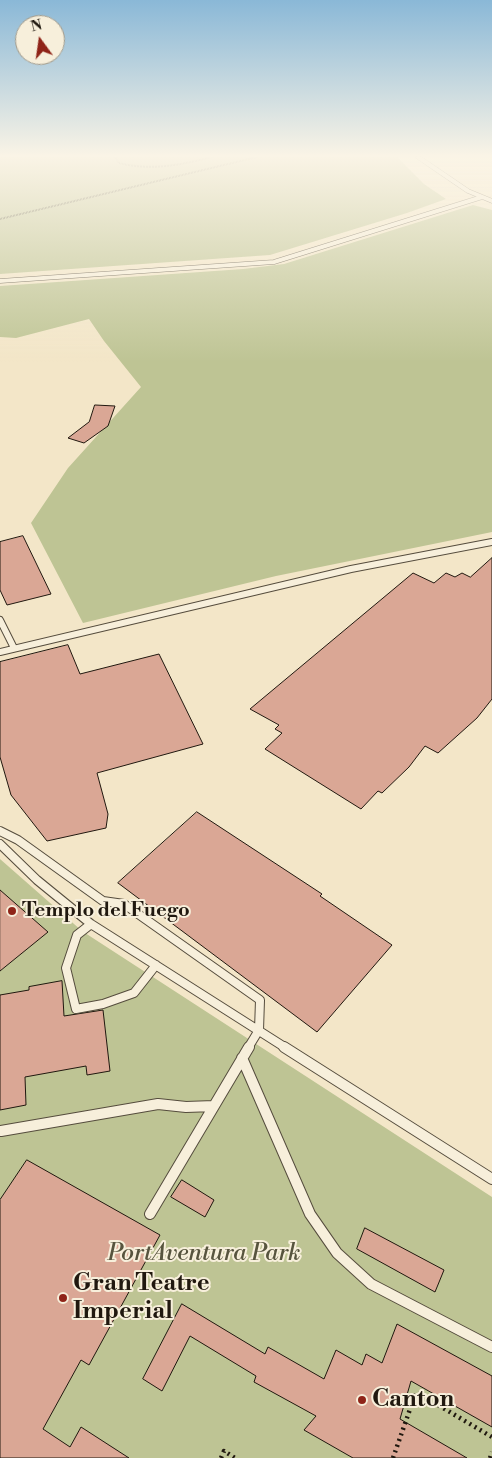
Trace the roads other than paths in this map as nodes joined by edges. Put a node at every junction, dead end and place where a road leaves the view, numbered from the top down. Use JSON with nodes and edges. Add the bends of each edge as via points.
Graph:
{"nodes":[{"id":1,"x":392,"y":225,"type":"edge"},
{"id":2,"x":0,"y":281,"type":"edge"},
{"id":3,"x":492,"y":542,"type":"edge"},
{"id":4,"x":0,"y":620,"type":"edge"},
{"id":5,"x":14,"y":648,"type":"junction"},
{"id":6,"x":0,"y":652,"type":"edge"},
{"id":7,"x":0,"y":831,"type":"edge"},
{"id":8,"x":0,"y":844,"type":"edge"},
{"id":9,"x":91,"y":924,"type":"junction"},
{"id":10,"x":156,"y":965,"type":"junction"},
{"id":11,"x":259,"y":1030,"type":"junction"},
{"id":12,"x":242,"y":1058,"type":"junction"},
{"id":13,"x":214,"y":1106,"type":"junction"},
{"id":14,"x":1,"y":1131,"type":"edge"},
{"id":15,"x":492,"y":1180,"type":"edge"},
{"id":16,"x":150,"y":1214,"type":"dead end"},
{"id":17,"x":492,"y":1346,"type":"edge"}],
"edges":[{"from":1,"to":2,"type":"lane","via":[[274,262]]},
{"from":3,"to":5,"type":"lane","via":[[351,570]]},
{"from":4,"to":5,"type":"lane"},
{"from":5,"to":6,"type":"lane"},
{"from":7,"to":11,"type":"lane","via":[[18,840],[103,901],[124,904],[260,1000]]},
{"from":8,"to":9,"type":"lane","via":[[37,880]]},
{"from":9,"to":10,"type":"lane"},
{"from":9,"to":10,"type":"lane","via":[[77,935],[66,968],[76,1009],[134,993]]},
{"from":10,"to":11,"type":"lane"},
{"from":11,"to":12,"type":"lane"},
{"from":11,"to":15,"type":"lane"},
{"from":12,"to":13,"type":"lane"},
{"from":12,"to":17,"type":"lane","via":[[310,1214],[337,1253],[371,1284]]},
{"from":13,"to":14,"type":"lane","via":[[158,1104]]},
{"from":13,"to":16,"type":"lane"}]}
